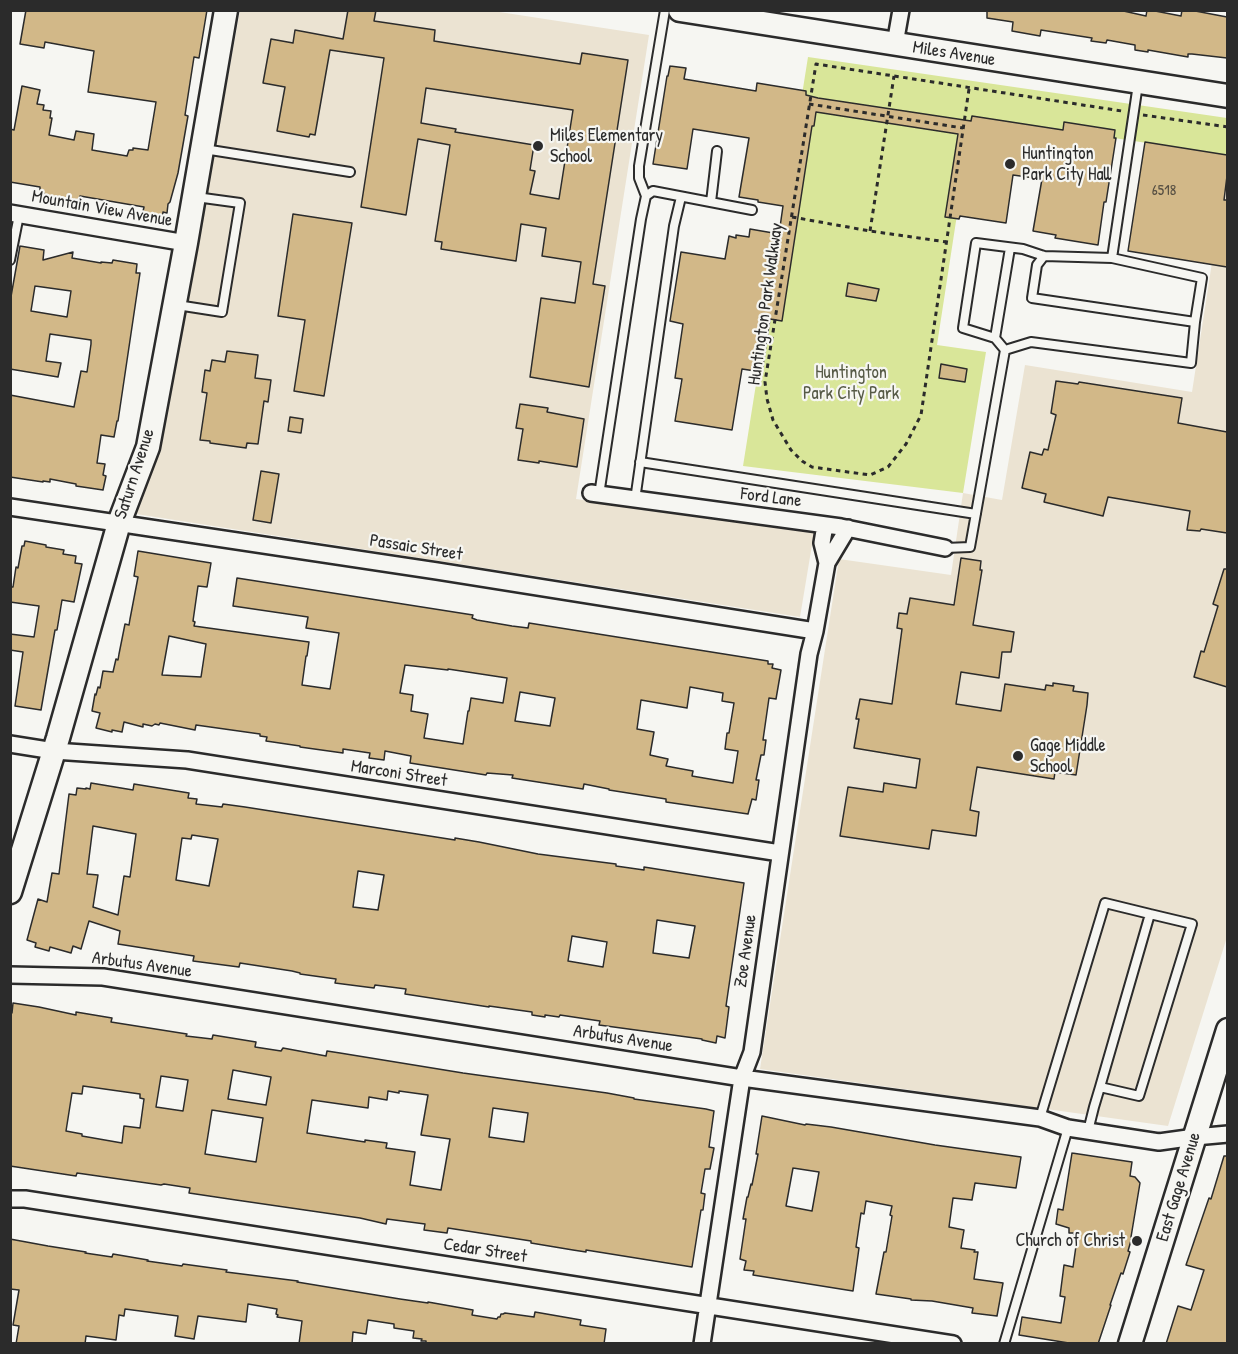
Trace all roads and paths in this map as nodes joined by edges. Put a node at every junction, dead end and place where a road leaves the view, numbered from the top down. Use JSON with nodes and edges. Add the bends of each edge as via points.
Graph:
{"nodes":[{"id":1,"x":226,"y":10,"type":"edge"},
{"id":2,"x":665,"y":10,"type":"edge"},
{"id":3,"x":680,"y":10,"type":"edge"},
{"id":4,"x":901,"y":10,"type":"edge"},
{"id":5,"x":895,"y":45,"type":"junction"},
{"id":6,"x":894,"y":76,"type":"junction"},
{"id":7,"x":1138,"y":82,"type":"junction"},
{"id":8,"x":969,"y":89,"type":"junction"},
{"id":9,"x":1227,"y":96,"type":"edge"},
{"id":10,"x":809,"y":104,"type":"junction"},
{"id":11,"x":1133,"y":113,"type":"junction"},
{"id":12,"x":887,"y":116,"type":"junction"},
{"id":13,"x":1227,"y":127,"type":"edge"},
{"id":14,"x":963,"y":128,"type":"junction"},
{"id":15,"x":203,"y":148,"type":"junction"},
{"id":16,"x":717,"y":151,"type":"dead end"},
{"id":17,"x":350,"y":172,"type":"dead end"},
{"id":18,"x":194,"y":196,"type":"junction"},
{"id":19,"x":646,"y":196,"type":"junction"},
{"id":20,"x":681,"y":197,"type":"junction"},
{"id":21,"x":711,"y":202,"type":"junction"},
{"id":22,"x":752,"y":210,"type":"dead end"},
{"id":23,"x":15,"y":214,"type":"edge"},
{"id":24,"x":792,"y":216,"type":"junction"},
{"id":25,"x":870,"y":231,"type":"junction"},
{"id":26,"x":947,"y":242,"type":"junction"},
{"id":27,"x":186,"y":243,"type":"junction"},
{"id":28,"x":1011,"y":248,"type":"junction"},
{"id":29,"x":1044,"y":256,"type":"junction"},
{"id":30,"x":1112,"y":258,"type":"junction"},
{"id":31,"x":10,"y":260,"type":"edge"},
{"id":32,"x":175,"y":305,"type":"junction"},
{"id":33,"x":1195,"y":322,"type":"junction"},
{"id":34,"x":995,"y":338,"type":"junction"},
{"id":35,"x":1005,"y":350,"type":"junction"},
{"id":36,"x":640,"y":462,"type":"junction"},
{"id":37,"x":595,"y":494,"type":"joint"},
{"id":38,"x":635,"y":500,"type":"junction"},
{"id":39,"x":10,"y":507,"type":"edge"},
{"id":40,"x":976,"y":513,"type":"junction"},
{"id":41,"x":119,"y":523,"type":"junction"},
{"id":42,"x":825,"y":525,"type":"junction"},
{"id":43,"x":848,"y":528,"type":"junction"},
{"id":44,"x":945,"y":548,"type":"joint"},
{"id":45,"x":827,"y":563,"type":"junction"},
{"id":46,"x":815,"y":631,"type":"junction"},
{"id":47,"x":10,"y":744,"type":"edge"},
{"id":48,"x":54,"y":751,"type":"junction"},
{"id":49,"x":780,"y":853,"type":"junction"},
{"id":50,"x":10,"y":892,"type":"edge"},
{"id":51,"x":1150,"y":914,"type":"junction"},
{"id":52,"x":10,"y":975,"type":"edge"},
{"id":53,"x":1227,"y":1030,"type":"edge"},
{"id":54,"x":742,"y":1078,"type":"junction"},
{"id":55,"x":1100,"y":1086,"type":"junction"},
{"id":56,"x":1040,"y":1118,"type":"junction"},
{"id":57,"x":1068,"y":1128,"type":"junction"},
{"id":58,"x":1088,"y":1131,"type":"junction"},
{"id":59,"x":1227,"y":1134,"type":"edge"},
{"id":60,"x":1195,"y":1137,"type":"junction"},
{"id":61,"x":10,"y":1199,"type":"edge"},
{"id":62,"x":708,"y":1306,"type":"junction"},
{"id":63,"x":702,"y":1344,"type":"edge"},
{"id":64,"x":953,"y":1344,"type":"edge"},
{"id":65,"x":1004,"y":1344,"type":"edge"},
{"id":66,"x":1130,"y":1344,"type":"edge"}],
"edges":[{"from":1,"to":15,"type":"street","name":"Saturn Avenue"},
{"from":2,"to":19,"type":"lane","via":[[639,166]]},
{"from":3,"to":5,"type":"street","name":"Miles Avenue"},
{"from":4,"to":5,"type":"street"},
{"from":5,"to":7,"type":"street","name":"Miles Avenue"},
{"from":6,"to":8,"type":"path","name":"Huntington Park Walkway"},
{"from":6,"to":10,"type":"path","name":"Huntington Park Walkway","via":[[816,64]]},
{"from":6,"to":12,"type":"path"},
{"from":7,"to":9,"type":"street","name":"Miles Avenue"},
{"from":7,"to":11,"type":"lane"},
{"from":8,"to":11,"type":"path","name":"Huntington Park Walkway"},
{"from":8,"to":14,"type":"path","name":"Huntington Park Walkway"},
{"from":10,"to":12,"type":"path"},
{"from":10,"to":24,"type":"path","name":"Huntington Park Walkway"},
{"from":11,"to":13,"type":"path","name":"Huntington Park Walkway"},
{"from":11,"to":30,"type":"lane"},
{"from":12,"to":14,"type":"path"},
{"from":12,"to":25,"type":"path"},
{"from":14,"to":26,"type":"path","name":"Huntington Park Walkway"},
{"from":15,"to":17,"type":"lane"},
{"from":15,"to":18,"type":"street","name":"Saturn Avenue"},
{"from":16,"to":21,"type":"lane"},
{"from":18,"to":27,"type":"street","name":"Saturn Avenue"},
{"from":18,"to":32,"type":"lane","via":[[240,202],[222,312]]},
{"from":19,"to":20,"type":"lane","via":[[653,191]]},
{"from":19,"to":37,"type":"lane"},
{"from":20,"to":21,"type":"lane"},
{"from":20,"to":36,"type":"lane"},
{"from":21,"to":22,"type":"lane"},
{"from":23,"to":27,"type":"street","name":"Mountain View Avenue"},
{"from":23,"to":31,"type":"lane"},
{"from":24,"to":25,"type":"path"},
{"from":24,"to":26,"type":"path","name":"Huntington Park Walkway","via":[[765,382],[767,399],[773,420],[801,461],[838,472],[870,475],[888,467],[915,428],[921,415]]},
{"from":25,"to":26,"type":"path"},
{"from":27,"to":32,"type":"street","name":"Saturn Avenue"},
{"from":28,"to":29,"type":"lane"},
{"from":28,"to":34,"type":"lane"},
{"from":28,"to":34,"type":"lane","via":[[976,243],[963,328]]},
{"from":29,"to":30,"type":"lane"},
{"from":29,"to":33,"type":"lane","via":[[1037,265],[1032,298]]},
{"from":30,"to":33,"type":"lane","via":[[1202,278]]},
{"from":32,"to":41,"type":"street","name":"Saturn Avenue","via":[[148,447]]},
{"from":33,"to":35,"type":"lane","via":[[1191,363],[1031,342]]},
{"from":34,"to":35,"type":"lane"},
{"from":35,"to":40,"type":"lane"},
{"from":36,"to":38,"type":"lane"},
{"from":36,"to":40,"type":"lane"},
{"from":37,"to":38,"type":"street","name":"Ford Lane"},
{"from":38,"to":42,"type":"street","name":"Ford Lane"},
{"from":39,"to":41,"type":"street","name":"Passaic Street"},
{"from":40,"to":44,"type":"lane","via":[[970,548]]},
{"from":41,"to":46,"type":"street","name":"Passaic Street"},
{"from":41,"to":48,"type":"street","name":"Saturn Avenue"},
{"from":42,"to":43,"type":"street","name":"Ford Lane"},
{"from":42,"to":45,"type":"street","name":"Zoe Avenue","via":[[822,543]]},
{"from":43,"to":44,"type":"street","name":"Ford Lane"},
{"from":43,"to":45,"type":"street","name":"Zoe Avenue"},
{"from":45,"to":46,"type":"street","name":"Zoe Avenue"},
{"from":46,"to":49,"type":"street","name":"Zoe Avenue"},
{"from":47,"to":48,"type":"street","name":"Marconi Street"},
{"from":48,"to":49,"type":"street","name":"Marconi Street","via":[[187,759]]},
{"from":48,"to":50,"type":"street","name":"Saturn Avenue"},
{"from":49,"to":54,"type":"street","name":"Zoe Avenue","via":[[752,1052]]},
{"from":51,"to":55,"type":"lane"},
{"from":51,"to":55,"type":"lane","via":[[1192,924],[1139,1096]]},
{"from":51,"to":56,"type":"lane","via":[[1105,903]]},
{"from":52,"to":54,"type":"street","name":"Arbutus Avenue","via":[[103,977]]},
{"from":53,"to":60,"type":"street","name":"East Gage Avenue"},
{"from":54,"to":56,"type":"street","name":"Arbutus Avenue"},
{"from":54,"to":62,"type":"street","name":"Zoe Avenue"},
{"from":55,"to":58,"type":"lane"},
{"from":56,"to":57,"type":"street","name":"Arbutus Avenue"},
{"from":57,"to":58,"type":"street","name":"Arbutus Avenue"},
{"from":57,"to":65,"type":"lane"},
{"from":58,"to":60,"type":"street","name":"Arbutus Avenue","via":[[1159,1142]]},
{"from":59,"to":60,"type":"street","name":"Arbutus Avenue"},
{"from":60,"to":66,"type":"street","name":"East Gage Avenue"},
{"from":61,"to":62,"type":"street","name":"Cedar Street"},
{"from":62,"to":63,"type":"street","name":"Zoe Avenue"},
{"from":62,"to":64,"type":"street","name":"Cedar Street"}]}
